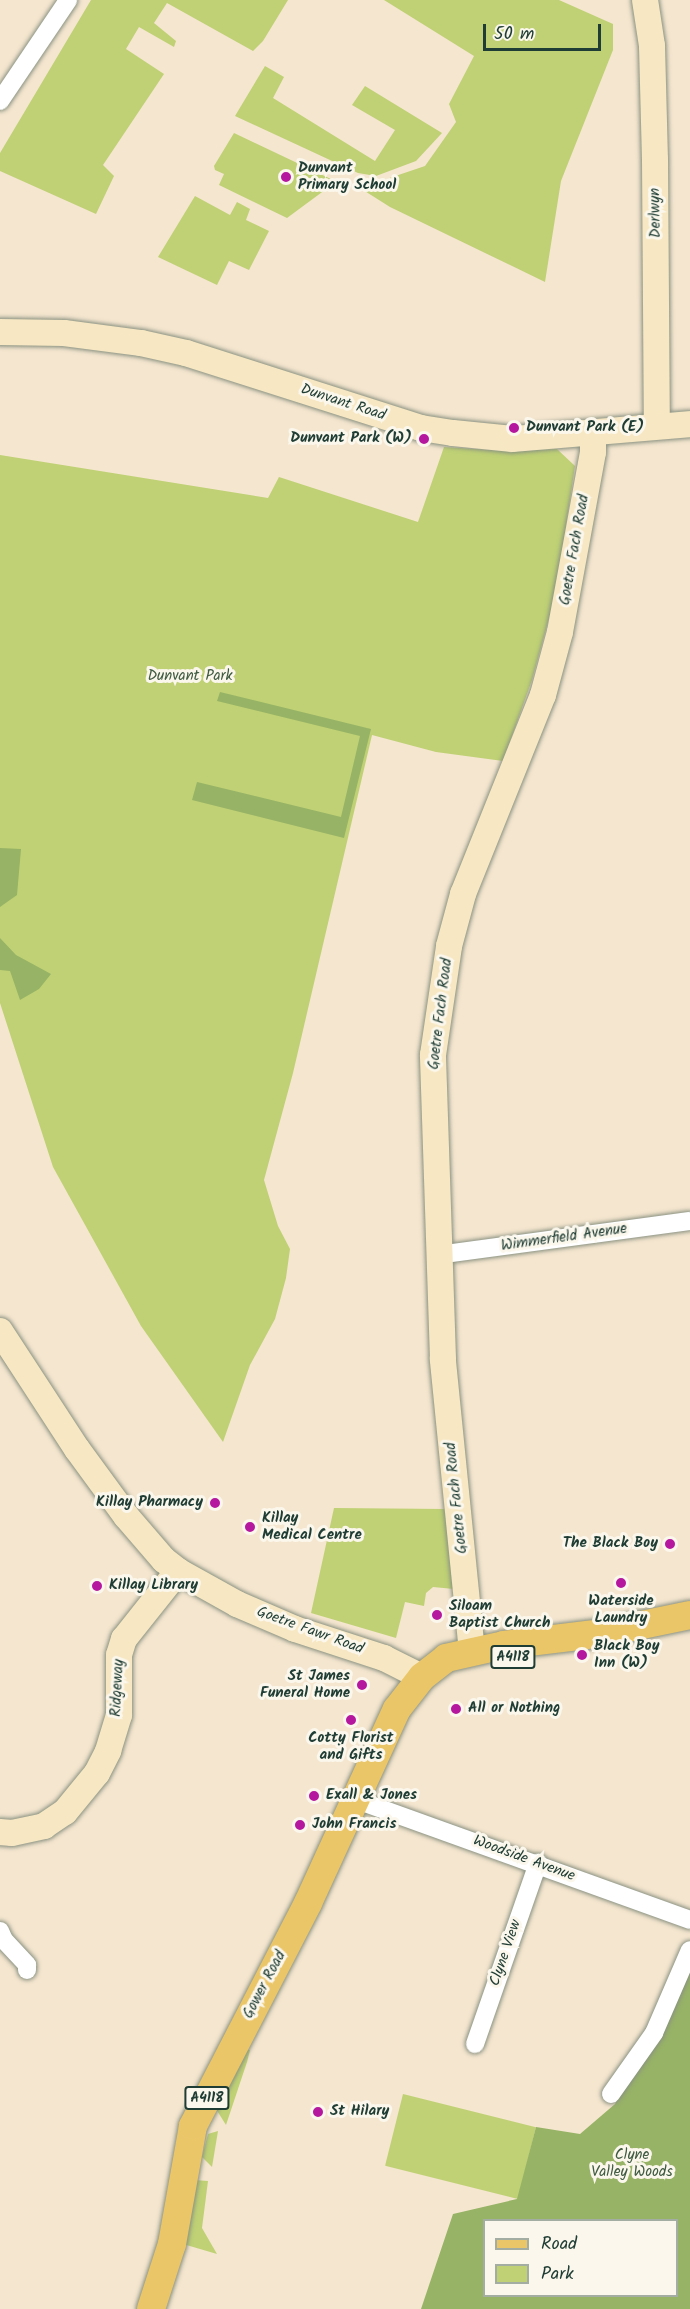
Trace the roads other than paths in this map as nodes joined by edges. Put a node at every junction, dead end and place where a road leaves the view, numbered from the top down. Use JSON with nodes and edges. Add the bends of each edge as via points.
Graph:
{"nodes":[{"id":1,"x":68,"y":0,"type":"edge"},
{"id":2,"x":645,"y":0,"type":"edge"},
{"id":3,"x":0,"y":101,"type":"edge"},
{"id":4,"x":0,"y":332,"type":"edge"},
{"id":5,"x":690,"y":424,"type":"edge"},
{"id":6,"x":657,"y":426,"type":"junction"},
{"id":7,"x":593,"y":433,"type":"junction"},
{"id":8,"x":690,"y":1221,"type":"edge"},
{"id":9,"x":438,"y":1255,"type":"junction"},
{"id":10,"x":0,"y":1331,"type":"edge"},
{"id":11,"x":178,"y":1571,"type":"junction"},
{"id":12,"x":690,"y":1615,"type":"edge"},
{"id":13,"x":603,"y":1633,"type":"junction"},
{"id":14,"x":472,"y":1652,"type":"junction"},
{"id":15,"x":422,"y":1677,"type":"junction"},
{"id":16,"x":357,"y":1800,"type":"junction"},
{"id":17,"x":0,"y":1832,"type":"edge"},
{"id":18,"x":538,"y":1863,"type":"junction"},
{"id":19,"x":690,"y":1920,"type":"edge"},
{"id":20,"x":0,"y":1931,"type":"edge"},
{"id":21,"x":690,"y":1950,"type":"edge"},
{"id":22,"x":27,"y":1970,"type":"dead end"},
{"id":23,"x":475,"y":2044,"type":"dead end"},
{"id":24,"x":611,"y":2094,"type":"dead end"},
{"id":25,"x":151,"y":2309,"type":"edge"}],
"edges":[{"from":1,"to":3,"type":"street"},
{"from":2,"to":6,"type":"street","name":"Derlwyn","via":[[652,46]]},
{"from":4,"to":7,"type":"street","name":"Dunvant Road","via":[[64,333],[186,353],[412,425],[453,433],[513,439]]},
{"from":5,"to":6,"type":"street","name":"Dunvant Road"},
{"from":6,"to":7,"type":"street","name":"Dunvant Road"},
{"from":7,"to":9,"type":"street","name":"Goetre Fach Road","via":[[593,452],[560,632],[543,695],[480,848],[449,946],[433,1055]]},
{"from":8,"to":9,"type":"street","name":"Wimmerfield Avenue"},
{"from":9,"to":14,"type":"street","name":"Goetre Fach Road","via":[[442,1359]]},
{"from":10,"to":11,"type":"street","name":"Goetre Fawr Road","via":[[126,1516]]},
{"from":11,"to":15,"type":"street","name":"Goetre Fawr Road","via":[[237,1604],[296,1629],[384,1658]]},
{"from":11,"to":17,"type":"street","name":"Ridgeway","via":[[124,1639],[119,1655],[116,1727],[108,1752],[92,1780],[65,1812],[44,1826]]},
{"from":12,"to":13,"type":"main road","name":"Gower Road","number":"A4118"},
{"from":13,"to":14,"type":"main road","name":"Gower Road","number":"A4118"},
{"from":13,"to":15,"type":"main road","name":"Gower Road","number":"A4118","via":[[560,1649],[479,1666],[450,1678]]},
{"from":14,"to":15,"type":"main road","name":"Gower Road","number":"A4118","via":[[446,1658]]},
{"from":15,"to":16,"type":"main road","name":"Gower Road","number":"A4118","via":[[397,1709]]},
{"from":16,"to":18,"type":"street","name":"Woodside Avenue"},
{"from":16,"to":25,"type":"main road","name":"Gower Road","number":"A4118","via":[[194,2126],[172,2244]]},
{"from":18,"to":19,"type":"street","name":"Woodside Avenue"},
{"from":18,"to":23,"type":"street","name":"Clyne View"},
{"from":20,"to":22,"type":"street"},
{"from":21,"to":24,"type":"street","via":[[654,2033]]}]}
